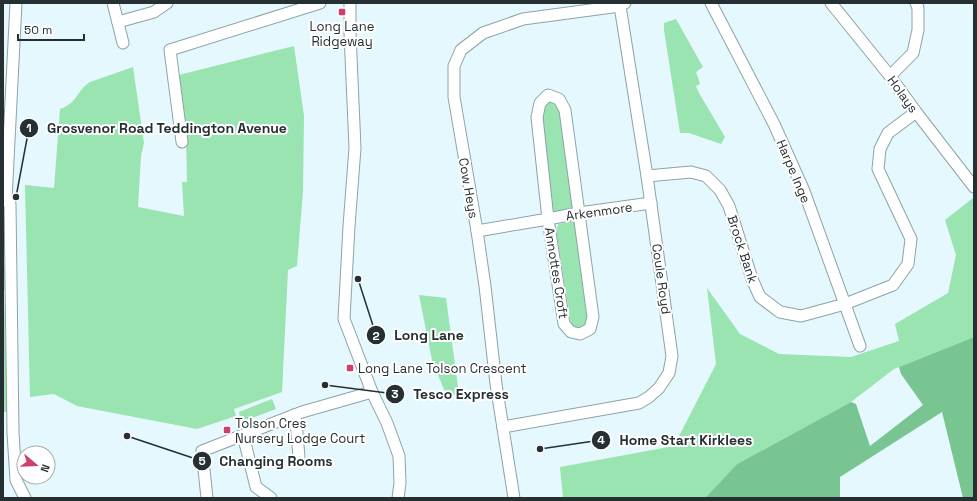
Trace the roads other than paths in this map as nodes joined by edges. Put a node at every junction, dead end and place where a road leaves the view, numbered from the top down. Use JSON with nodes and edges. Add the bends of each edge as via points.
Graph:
{"nodes":[{"id":1,"x":16,"y":3,"type":"edge"},
{"id":2,"x":113,"y":3,"type":"edge"},
{"id":3,"x":167,"y":3,"type":"edge"},
{"id":4,"x":320,"y":3,"type":"edge"},
{"id":5,"x":350,"y":3,"type":"edge"},
{"id":6,"x":711,"y":3,"type":"edge"},
{"id":7,"x":831,"y":3,"type":"edge"},
{"id":8,"x":916,"y":3,"type":"edge"},
{"id":9,"x":623,"y":4,"type":"edge"},
{"id":10,"x":118,"y":22,"type":"junction"},
{"id":11,"x":123,"y":43,"type":"dead end"},
{"id":12,"x":890,"y":76,"type":"junction"},
{"id":13,"x":916,"y":112,"type":"junction"},
{"id":14,"x":182,"y":142,"type":"dead end"},
{"id":15,"x":648,"y":176,"type":"junction"},
{"id":16,"x":974,"y":187,"type":"edge"},
{"id":17,"x":4,"y":199,"type":"edge"},
{"id":18,"x":651,"y":203,"type":"junction"},
{"id":19,"x":579,"y":213,"type":"junction"},
{"id":20,"x":548,"y":219,"type":"junction"},
{"id":21,"x":477,"y":231,"type":"junction"},
{"id":22,"x":845,"y":304,"type":"junction"},
{"id":23,"x":860,"y":346,"type":"dead end"},
{"id":24,"x":372,"y":392,"type":"junction"},
{"id":25,"x":294,"y":415,"type":"junction"},
{"id":26,"x":503,"y":427,"type":"junction"},
{"id":27,"x":242,"y":435,"type":"junction"},
{"id":28,"x":299,"y":457,"type":"dead end"},
{"id":29,"x":25,"y":498,"type":"edge"},
{"id":30,"x":207,"y":498,"type":"edge"},
{"id":31,"x":271,"y":498,"type":"edge"},
{"id":32,"x":276,"y":498,"type":"edge"},
{"id":33,"x":278,"y":498,"type":"edge"},
{"id":34,"x":398,"y":498,"type":"edge"},
{"id":35,"x":514,"y":498,"type":"edge"}],
"edges":[{"from":1,"to":17,"type":"street"},
{"from":2,"to":10,"type":"street"},
{"from":3,"to":10,"type":"street","via":[[154,12]]},
{"from":4,"to":14,"type":"street","via":[[170,50]]},
{"from":5,"to":24,"type":"street","via":[[355,148],[344,318]]},
{"from":6,"to":22,"type":"street","name":"Harpe Inge","via":[[774,124],[804,191]]},
{"from":7,"to":12,"type":"street","name":"Holays"},
{"from":8,"to":12,"type":"street","via":[[918,30],[913,53]]},
{"from":9,"to":15,"type":"street","name":"Coule Royd"},
{"from":9,"to":21,"type":"street","name":"Cow Heys","via":[[523,19],[483,33],[461,50],[454,66],[454,97]]},
{"from":10,"to":11,"type":"street"},
{"from":12,"to":13,"type":"street","name":"Holays"},
{"from":13,"to":16,"type":"street","name":"Holays"},
{"from":13,"to":22,"type":"street","name":"Brock Bank","via":[[888,133],[880,149],[878,169],[910,239],[908,264],[893,285]]},
{"from":15,"to":18,"type":"street","name":"Coule Royd"},
{"from":15,"to":22,"type":"street","name":"Brock Bank","via":[[691,172],[706,176],[720,190],[729,206],[760,297],[780,312],[801,316]]},
{"from":17,"to":29,"type":"street","via":[[10,204],[16,480]]},
{"from":18,"to":19,"type":"street","name":"Arkenmore"},
{"from":18,"to":26,"type":"street","name":"Coule Royd","via":[[672,356],[669,373],[659,388],[639,403]]},
{"from":19,"to":20,"type":"street","name":"Arkenmore"},
{"from":19,"to":20,"type":"street","name":"Annottes Croft","via":[[593,317],[590,329],[580,334],[571,332],[564,324]]},
{"from":19,"to":20,"type":"street","name":"Annottes Croft","via":[[565,110],[559,99],[548,95],[540,103],[537,117]]},
{"from":20,"to":21,"type":"street","name":"Arkenmore"},
{"from":21,"to":26,"type":"street","name":"Cow Heys"},
{"from":22,"to":23,"type":"street","name":"Harpe Inge"},
{"from":24,"to":25,"type":"street"},
{"from":24,"to":34,"type":"street","via":[[399,456]]},
{"from":25,"to":27,"type":"street"},
{"from":25,"to":28,"type":"street","via":[[301,434]]},
{"from":26,"to":35,"type":"street","name":"Cow Heys"},
{"from":27,"to":30,"type":"street","via":[[202,451]]},
{"from":27,"to":31,"type":"street","via":[[256,487]]},
{"from":32,"to":33,"type":"street"}]}
